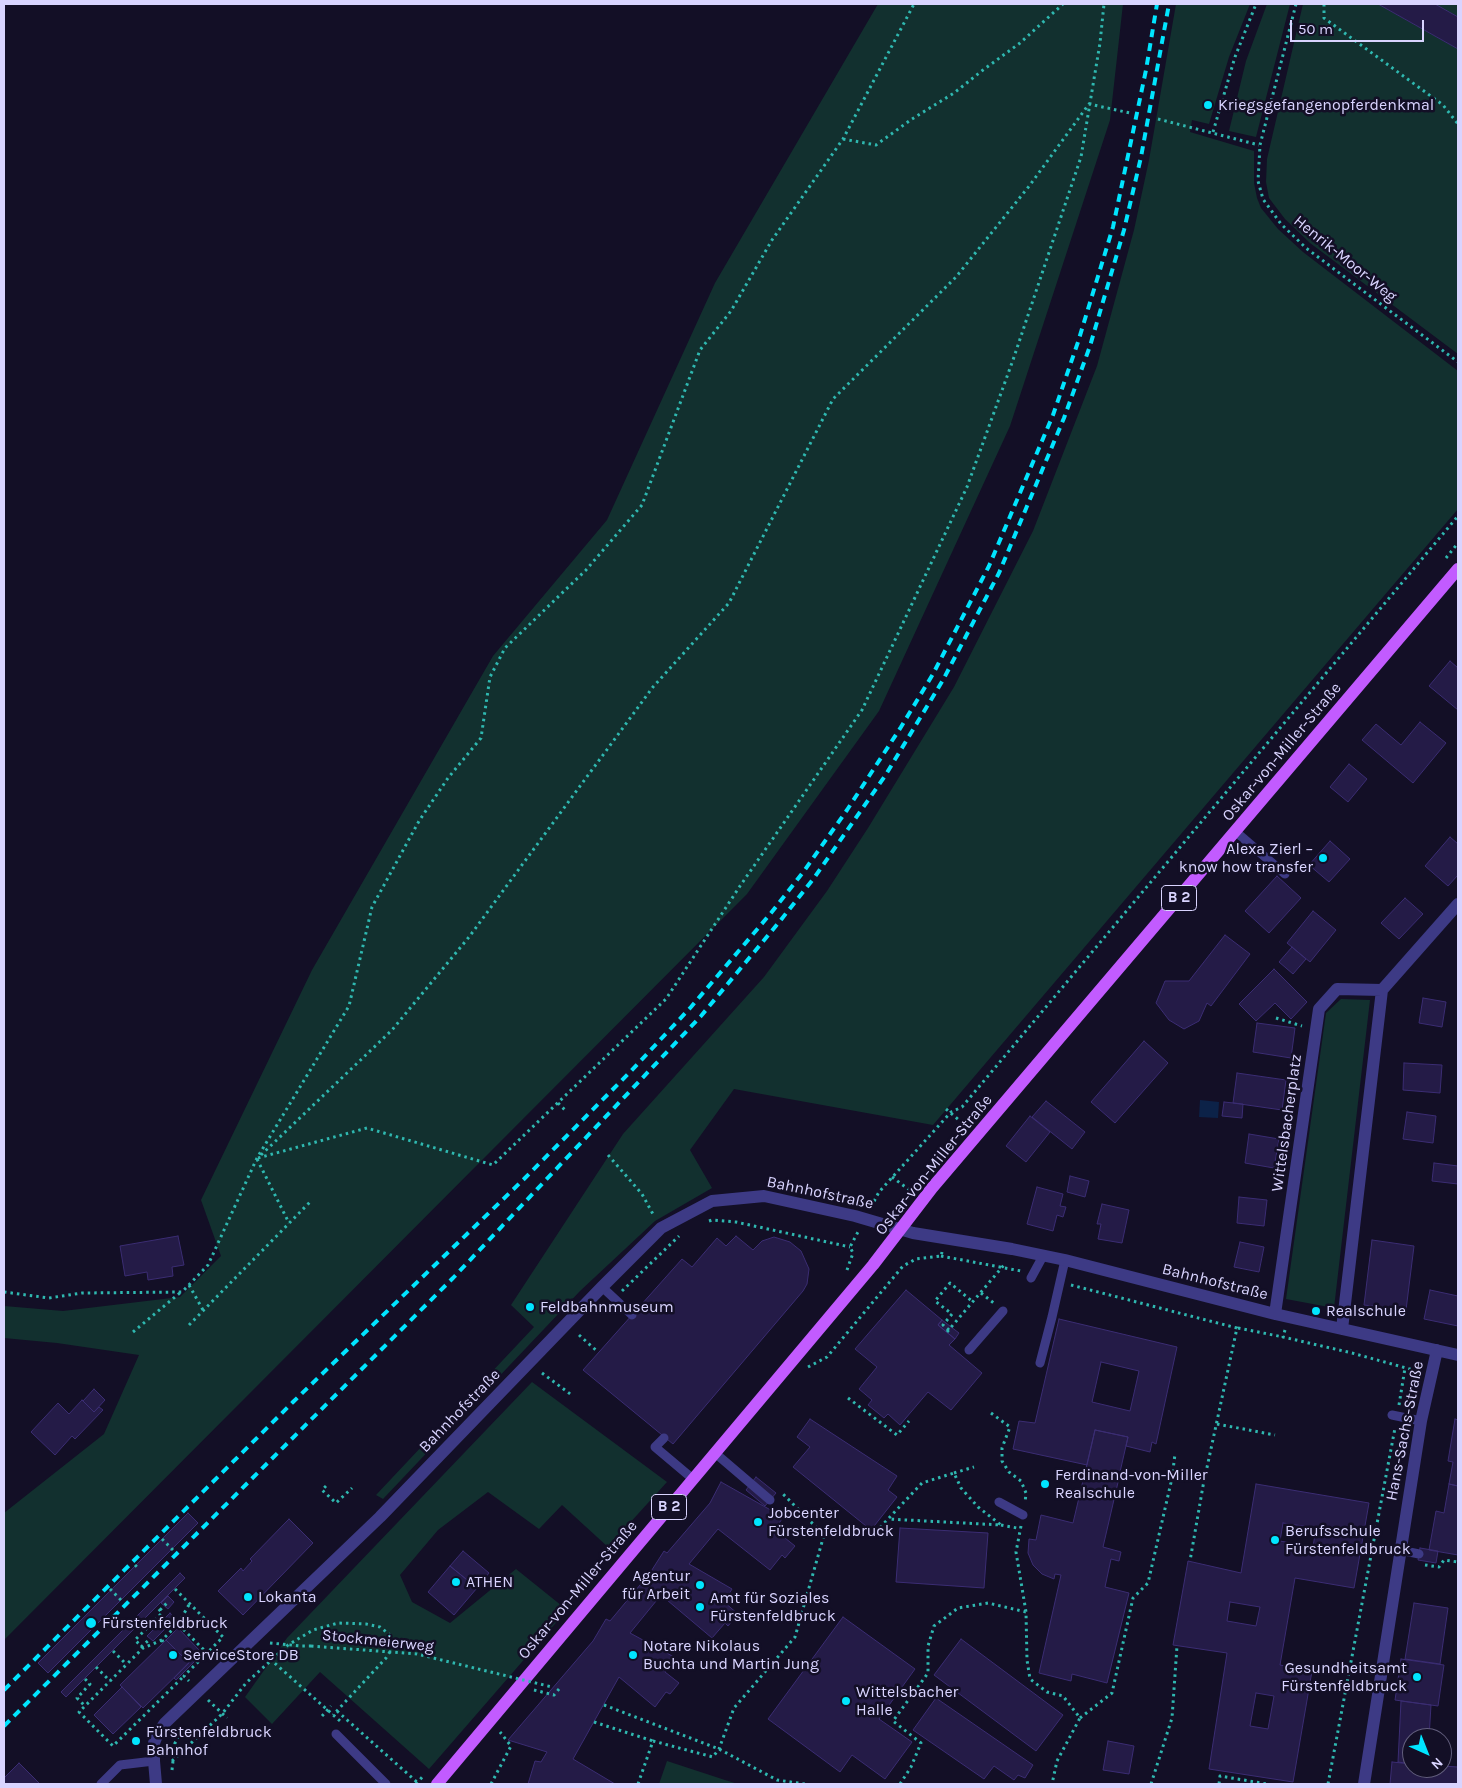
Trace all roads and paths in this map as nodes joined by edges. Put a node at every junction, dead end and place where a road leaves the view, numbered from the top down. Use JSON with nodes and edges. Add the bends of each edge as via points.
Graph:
{"nodes":[{"id":1,"x":914,"y":4,"type":"edge"},
{"id":2,"x":1063,"y":4,"type":"edge"},
{"id":3,"x":1104,"y":4,"type":"edge"},
{"id":4,"x":1256,"y":4,"type":"edge"},
{"id":5,"x":1296,"y":4,"type":"edge"},
{"id":6,"x":1324,"y":4,"type":"edge"},
{"id":7,"x":1089,"y":104,"type":"junction"},
{"id":8,"x":1130,"y":113,"type":"dead end"},
{"id":9,"x":1158,"y":119,"type":"dead end"},
{"id":10,"x":1458,"y":124,"type":"edge"},
{"id":11,"x":1213,"y":132,"type":"junction"},
{"id":12,"x":842,"y":139,"type":"junction"},
{"id":13,"x":1260,"y":145,"type":"junction"},
{"id":14,"x":1458,"y":362,"type":"edge"},
{"id":15,"x":1458,"y":516,"type":"edge"},
{"id":16,"x":1458,"y":568,"type":"edge"},
{"id":17,"x":1236,"y":832,"type":"junction"},
{"id":18,"x":1285,"y":874,"type":"dead end"},
{"id":19,"x":1458,"y":904,"type":"edge"},
{"id":20,"x":1382,"y":990,"type":"junction"},
{"id":21,"x":1276,"y":1018,"type":"dead end"},
{"id":22,"x":1316,"y":1031,"type":"junction"},
{"id":23,"x":558,"y":1103,"type":"junction"},
{"id":24,"x":946,"y":1108,"type":"dead end"},
{"id":25,"x":567,"y":1112,"type":"dead end"},
{"id":26,"x":951,"y":1112,"type":"junction"},
{"id":27,"x":977,"y":1136,"type":"junction"},
{"id":28,"x":608,"y":1155,"type":"dead end"},
{"id":29,"x":257,"y":1158,"type":"junction"},
{"id":30,"x":892,"y":1177,"type":"junction"},
{"id":31,"x":923,"y":1199,"type":"junction"},
{"id":32,"x":310,"y":1202,"type":"dead end"},
{"id":33,"x":865,"y":1218,"type":"junction"},
{"id":34,"x":704,"y":1223,"type":"dead end"},
{"id":35,"x":289,"y":1224,"type":"junction"},
{"id":36,"x":661,"y":1228,"type":"junction"},
{"id":37,"x":902,"y":1229,"type":"junction"},
{"id":38,"x":682,"y":1233,"type":"dead end"},
{"id":39,"x":945,"y":1238,"type":"junction"},
{"id":40,"x":850,"y":1247,"type":"dead end"},
{"id":41,"x":1012,"y":1249,"type":"junction"},
{"id":42,"x":1043,"y":1256,"type":"junction"},
{"id":43,"x":1065,"y":1260,"type":"junction"},
{"id":44,"x":1031,"y":1278,"type":"dead end"},
{"id":45,"x":189,"y":1285,"type":"junction"},
{"id":46,"x":602,"y":1287,"type":"junction"},
{"id":47,"x":4,"y":1292,"type":"edge"},
{"id":48,"x":182,"y":1292,"type":"junction"},
{"id":49,"x":615,"y":1298,"type":"junction"},
{"id":50,"x":973,"y":1302,"type":"junction"},
{"id":51,"x":203,"y":1310,"type":"junction"},
{"id":52,"x":1003,"y":1311,"type":"dead end"},
{"id":53,"x":1276,"y":1314,"type":"junction"},
{"id":54,"x":632,"y":1315,"type":"dead end"},
{"id":55,"x":1202,"y":1318,"type":"dead end"},
{"id":56,"x":189,"y":1325,"type":"dead end"},
{"id":57,"x":1286,"y":1327,"type":"dead end"},
{"id":58,"x":1238,"y":1328,"type":"junction"},
{"id":59,"x":585,"y":1329,"type":"dead end"},
{"id":60,"x":1342,"y":1329,"type":"junction"},
{"id":61,"x":133,"y":1332,"type":"dead end"},
{"id":62,"x":1284,"y":1337,"type":"junction"},
{"id":63,"x":969,"y":1350,"type":"dead end"},
{"id":64,"x":1437,"y":1350,"type":"junction"},
{"id":65,"x":598,"y":1352,"type":"dead end"},
{"id":66,"x":1458,"y":1355,"type":"edge"},
{"id":67,"x":1040,"y":1363,"type":"dead end"},
{"id":68,"x":548,"y":1367,"type":"dead end"},
{"id":69,"x":807,"y":1367,"type":"dead end"},
{"id":70,"x":1405,"y":1368,"type":"junction"},
{"id":71,"x":542,"y":1373,"type":"junction"},
{"id":72,"x":1431,"y":1375,"type":"junction"},
{"id":73,"x":536,"y":1380,"type":"dead end"},
{"id":74,"x":574,"y":1396,"type":"dead end"},
{"id":75,"x":848,"y":1398,"type":"dead end"},
{"id":76,"x":992,"y":1413,"type":"dead end"},
{"id":77,"x":1394,"y":1415,"type":"junction"},
{"id":78,"x":909,"y":1421,"type":"dead end"},
{"id":79,"x":1422,"y":1421,"type":"junction"},
{"id":80,"x":1217,"y":1424,"type":"junction"},
{"id":81,"x":1275,"y":1435,"type":"dead end"},
{"id":82,"x":664,"y":1438,"type":"dead end"},
{"id":83,"x":715,"y":1453,"type":"junction"},
{"id":84,"x":1175,"y":1454,"type":"dead end"},
{"id":85,"x":974,"y":1467,"type":"dead end"},
{"id":86,"x":954,"y":1473,"type":"junction"},
{"id":87,"x":693,"y":1479,"type":"junction"},
{"id":88,"x":326,"y":1486,"type":"dead end"},
{"id":89,"x":352,"y":1488,"type":"dead end"},
{"id":90,"x":780,"y":1491,"type":"dead end"},
{"id":91,"x":770,"y":1500,"type":"dead end"},
{"id":92,"x":999,"y":1502,"type":"dead end"},
{"id":93,"x":1022,"y":1515,"type":"junction"},
{"id":94,"x":888,"y":1519,"type":"junction"},
{"id":95,"x":1000,"y":1524,"type":"junction"},
{"id":96,"x":1020,"y":1529,"type":"junction"},
{"id":97,"x":824,"y":1535,"type":"junction"},
{"id":98,"x":162,"y":1539,"type":"dead end"},
{"id":99,"x":173,"y":1550,"type":"dead end"},
{"id":100,"x":1400,"y":1550,"type":"junction"},
{"id":101,"x":1419,"y":1554,"type":"dead end"},
{"id":102,"x":1190,"y":1561,"type":"dead end"},
{"id":103,"x":134,"y":1565,"type":"dead end"},
{"id":104,"x":139,"y":1569,"type":"dead end"},
{"id":105,"x":175,"y":1588,"type":"dead end"},
{"id":106,"x":110,"y":1589,"type":"dead end"},
{"id":107,"x":122,"y":1601,"type":"dead end"},
{"id":108,"x":168,"y":1602,"type":"dead end"},
{"id":109,"x":190,"y":1603,"type":"junction"},
{"id":110,"x":1026,"y":1612,"type":"junction"},
{"id":111,"x":178,"y":1624,"type":"junction"},
{"id":112,"x":150,"y":1639,"type":"dead end"},
{"id":113,"x":270,"y":1643,"type":"dead end"},
{"id":114,"x":288,"y":1644,"type":"junction"},
{"id":115,"x":1177,"y":1646,"type":"dead end"},
{"id":116,"x":142,"y":1648,"type":"junction"},
{"id":117,"x":113,"y":1651,"type":"dead end"},
{"id":118,"x":207,"y":1653,"type":"junction"},
{"id":119,"x":270,"y":1659,"type":"junction"},
{"id":120,"x":126,"y":1664,"type":"junction"},
{"id":121,"x":96,"y":1667,"type":"dead end"},
{"id":122,"x":184,"y":1676,"type":"junction"},
{"id":123,"x":85,"y":1679,"type":"dead end"},
{"id":124,"x":110,"y":1681,"type":"junction"},
{"id":125,"x":540,"y":1683,"type":"dead end"},
{"id":126,"x":552,"y":1687,"type":"dead end"},
{"id":127,"x":559,"y":1689,"type":"dead end"},
{"id":128,"x":534,"y":1690,"type":"junction"},
{"id":129,"x":199,"y":1691,"type":"junction"},
{"id":130,"x":528,"y":1697,"type":"dead end"},
{"id":131,"x":604,"y":1705,"type":"dead end"},
{"id":132,"x":85,"y":1706,"type":"junction"},
{"id":133,"x":332,"y":1706,"type":"dead end"},
{"id":134,"x":327,"y":1710,"type":"junction"},
{"id":135,"x":337,"y":1711,"type":"junction"},
{"id":136,"x":222,"y":1714,"type":"junction"},
{"id":137,"x":333,"y":1715,"type":"junction"},
{"id":138,"x":322,"y":1716,"type":"dead end"},
{"id":139,"x":227,"y":1718,"type":"dead end"},
{"id":140,"x":1080,"y":1718,"type":"junction"},
{"id":141,"x":594,"y":1722,"type":"dead end"},
{"id":142,"x":344,"y":1725,"type":"dead end"},
{"id":143,"x":506,"y":1725,"type":"dead end"},
{"id":144,"x":500,"y":1732,"type":"junction"},
{"id":145,"x":336,"y":1734,"type":"dead end"},
{"id":146,"x":494,"y":1739,"type":"dead end"},
{"id":147,"x":653,"y":1741,"type":"junction"},
{"id":148,"x":719,"y":1749,"type":"junction"},
{"id":149,"x":154,"y":1761,"type":"junction"},
{"id":150,"x":172,"y":1762,"type":"dead end"},
{"id":151,"x":418,"y":1783,"type":"dead end"},
{"id":152,"x":101,"y":1784,"type":"edge"},
{"id":153,"x":156,"y":1784,"type":"edge"},
{"id":154,"x":386,"y":1784,"type":"edge"},
{"id":155,"x":437,"y":1784,"type":"edge"},
{"id":156,"x":491,"y":1784,"type":"edge"},
{"id":157,"x":638,"y":1784,"type":"edge"},
{"id":158,"x":805,"y":1784,"type":"edge"},
{"id":159,"x":900,"y":1784,"type":"edge"},
{"id":160,"x":1052,"y":1784,"type":"edge"},
{"id":161,"x":1151,"y":1784,"type":"edge"},
{"id":162,"x":1219,"y":1784,"type":"edge"},
{"id":163,"x":1267,"y":1784,"type":"edge"},
{"id":164,"x":1328,"y":1784,"type":"edge"},
{"id":165,"x":1364,"y":1784,"type":"edge"}],
"edges":[{"from":1,"to":12,"type":"path"},
{"from":2,"to":12,"type":"path","via":[[1020,43],[954,93],[876,145]]},
{"from":3,"to":7,"type":"path"},
{"from":4,"to":11,"type":"path","via":[[1235,57]]},
{"from":5,"to":13,"type":"path","name":"Henrik-Moor-Weg"},
{"from":6,"to":10,"type":"path","via":[[1324,18],[1443,104]]},
{"from":7,"to":8,"type":"path"},
{"from":7,"to":23,"type":"path","via":[[1081,157],[967,487],[862,710],[666,998]]},
{"from":7,"to":29,"type":"path","via":[[1030,185],[956,277],[833,399],[729,603],[653,687],[469,937],[392,1030]]},
{"from":9,"to":11,"type":"path"},
{"from":11,"to":13,"type":"path"},
{"from":12,"to":29,"type":"path","via":[[772,240],[731,311],[700,350],[642,505],[586,570],[505,648],[490,676],[481,738],[419,821],[372,907],[349,1006]]},
{"from":13,"to":14,"type":"path","name":"Henrik-Moor-Weg","via":[[1258,181],[1263,199],[1281,224],[1306,248]]},
{"from":15,"to":26,"type":"path","via":[[969,1100]]},
{"from":16,"to":17,"type":"main road","name":"Oskar-von-Miller-Straße","number":"B 2"},
{"from":17,"to":18,"type":"lane"},
{"from":17,"to":27,"type":"main road","name":"Oskar-von-Miller-Straße","number":"B 2"},
{"from":19,"to":20,"type":"street"},
{"from":20,"to":22,"type":"street","name":"Wittelsbacherplatz","via":[[1337,989],[1319,1010]]},
{"from":20,"to":60,"type":"street"},
{"from":21,"to":22,"type":"path"},
{"from":22,"to":53,"type":"street","name":"Wittelsbacherplatz"},
{"from":23,"to":25,"type":"path"},
{"from":23,"to":29,"type":"path","via":[[494,1165],[367,1128]]},
{"from":24,"to":26,"type":"path"},
{"from":26,"to":27,"type":"path"},
{"from":26,"to":30,"type":"path"},
{"from":27,"to":31,"type":"main road","name":"Oskar-von-Miller-Straße","number":"B 2"},
{"from":28,"to":36,"type":"path","via":[[642,1194]]},
{"from":29,"to":35,"type":"path"},
{"from":29,"to":45,"type":"path","via":[[208,1265]]},
{"from":30,"to":31,"type":"path"},
{"from":30,"to":33,"type":"path","via":[[879,1192]]},
{"from":31,"to":37,"type":"main road","name":"Oskar-von-Miller-Straße","number":"B 2"},
{"from":32,"to":35,"type":"path"},
{"from":33,"to":36,"type":"street","name":"Bahnhofstraße","via":[[764,1196],[712,1201]]},
{"from":33,"to":37,"type":"street","name":"Bahnhofstraße"},
{"from":34,"to":40,"type":"path","via":[[712,1220],[736,1222]]},
{"from":35,"to":51,"type":"path"},
{"from":36,"to":46,"type":"street","name":"Bahnhofstraße"},
{"from":37,"to":39,"type":"street","name":"Bahnhofstraße"},
{"from":37,"to":83,"type":"main road","name":"Oskar-von-Miller-Straße","number":"B 2"},
{"from":38,"to":49,"type":"path"},
{"from":39,"to":41,"type":"street","name":"Bahnhofstraße"},
{"from":39,"to":69,"type":"path","via":[[941,1256],[916,1259],[903,1266],[827,1357]]},
{"from":41,"to":42,"type":"street","name":"Bahnhofstraße"},
{"from":41,"to":50,"type":"path","via":[[1004,1267]]},
{"from":42,"to":43,"type":"street","name":"Bahnhofstraße"},
{"from":42,"to":44,"type":"lane"},
{"from":43,"to":53,"type":"street","name":"Bahnhofstraße"},
{"from":43,"to":67,"type":"lane"},
{"from":45,"to":48,"type":"path"},
{"from":45,"to":51,"type":"path"},
{"from":46,"to":49,"type":"lane"},
{"from":46,"to":129,"type":"street","name":"Bahnhofstraße","via":[[380,1517]]},
{"from":47,"to":48,"type":"path","via":[[48,1298],[82,1293]]},
{"from":48,"to":61,"type":"path"},
{"from":49,"to":54,"type":"lane"},
{"from":50,"to":50,"type":"path","via":[[948,1331],[943,1325],[952,1314],[935,1301],[950,1283]]},
{"from":51,"to":56,"type":"path"},
{"from":52,"to":63,"type":"lane"},
{"from":53,"to":60,"type":"street","name":"Bahnhofstraße"},
{"from":55,"to":58,"type":"path"},
{"from":57,"to":62,"type":"path"},
{"from":58,"to":62,"type":"path"},
{"from":58,"to":80,"type":"path"},
{"from":59,"to":65,"type":"path","via":[[578,1336]]},
{"from":60,"to":64,"type":"street","name":"Bahnhofstraße"},
{"from":62,"to":70,"type":"path"},
{"from":64,"to":66,"type":"street","name":"Bahnhofstraße"},
{"from":64,"to":72,"type":"street","name":"Hans-Sachs-Straße"},
{"from":68,"to":71,"type":"path"},
{"from":70,"to":72,"type":"path"},
{"from":70,"to":77,"type":"path"},
{"from":71,"to":73,"type":"path"},
{"from":71,"to":74,"type":"path"},
{"from":72,"to":79,"type":"street","name":"Hans-Sachs-Straße"},
{"from":75,"to":78,"type":"path","via":[[897,1435]]},
{"from":76,"to":93,"type":"path","via":[[1010,1427],[1002,1448],[1002,1461],[1009,1472],[1021,1481],[1026,1493]]},
{"from":77,"to":79,"type":"lane"},
{"from":77,"to":164,"type":"path"},
{"from":79,"to":100,"type":"street","name":"Hans-Sachs-Straße"},
{"from":80,"to":81,"type":"path"},
{"from":80,"to":102,"type":"path"},
{"from":82,"to":87,"type":"lane","via":[[655,1447]]},
{"from":83,"to":87,"type":"main road","name":"Oskar-von-Miller-Straße","number":"B 2"},
{"from":83,"to":91,"type":"lane"},
{"from":84,"to":140,"type":"path","via":[[1148,1583],[1133,1598],[1112,1693]]},
{"from":85,"to":86,"type":"path"},
{"from":86,"to":94,"type":"path","via":[[922,1483]]},
{"from":86,"to":95,"type":"path","via":[[961,1488]]},
{"from":87,"to":155,"type":"main road","name":"Oskar-von-Miller-Straße","number":"B 2"},
{"from":88,"to":89,"type":"path","via":[[322,1490],[336,1504]]},
{"from":90,"to":97,"type":"path"},
{"from":92,"to":93,"type":"lane"},
{"from":93,"to":96,"type":"path"},
{"from":94,"to":95,"type":"path"},
{"from":94,"to":97,"type":"path","via":[[874,1533]]},
{"from":95,"to":96,"type":"path"},
{"from":96,"to":110,"type":"path","via":[[1016,1552]]},
{"from":97,"to":148,"type":"path","via":[[796,1637],[734,1708]]},
{"from":98,"to":99,"type":"path"},
{"from":100,"to":101,"type":"lane"},
{"from":100,"to":165,"type":"street","name":"Hans-Sachs-Straße"},
{"from":103,"to":104,"type":"path"},
{"from":105,"to":109,"type":"path"},
{"from":106,"to":107,"type":"path"},
{"from":108,"to":116,"type":"path","via":[[158,1608],[162,1612],[135,1640]]},
{"from":109,"to":111,"type":"path"},
{"from":109,"to":118,"type":"path","via":[[223,1637]]},
{"from":110,"to":140,"type":"path","via":[[1030,1679],[1047,1692],[1063,1696]]},
{"from":110,"to":159,"type":"path","via":[[988,1603],[958,1608],[934,1626],[928,1646],[928,1673],[893,1721],[921,1743]]},
{"from":111,"to":116,"type":"path","via":[[162,1641]]},
{"from":111,"to":118,"type":"path"},
{"from":112,"to":116,"type":"path"},
{"from":113,"to":114,"type":"path","name":"Stockmeierweg"},
{"from":114,"to":119,"type":"path"},
{"from":114,"to":126,"type":"path","name":"Stockmeierweg","bridge":true,"via":[[417,1654]]},
{"from":114,"to":135,"type":"path","via":[[313,1630],[338,1623],[373,1625],[390,1634],[392,1647],[386,1658]]},
{"from":115,"to":161,"type":"path","via":[[1172,1718]]},
{"from":116,"to":120,"type":"path"},
{"from":117,"to":120,"type":"path"},
{"from":118,"to":122,"type":"path"},
{"from":119,"to":134,"type":"path"},
{"from":119,"to":136,"type":"path"},
{"from":120,"to":124,"type":"path"},
{"from":121,"to":124,"type":"path"},
{"from":122,"to":129,"type":"path"},
{"from":122,"to":132,"type":"path","via":[[113,1746],[79,1712]]},
{"from":123,"to":132,"type":"path","via":[[90,1684],[77,1698]]},
{"from":124,"to":132,"type":"path"},
{"from":125,"to":128,"type":"path"},
{"from":127,"to":128,"type":"path","via":[[554,1695]]},
{"from":128,"to":130,"type":"path"},
{"from":129,"to":136,"type":"path"},
{"from":129,"to":149,"type":"street","name":"Bahnhofstraße","via":[[158,1733],[154,1743]]},
{"from":131,"to":148,"type":"path"},
{"from":133,"to":134,"type":"path"},
{"from":134,"to":137,"type":"path"},
{"from":134,"to":138,"type":"path"},
{"from":135,"to":137,"type":"path"},
{"from":135,"to":151,"type":"path"},
{"from":136,"to":139,"type":"path"},
{"from":136,"to":150,"type":"path"},
{"from":137,"to":142,"type":"path"},
{"from":140,"to":160,"type":"path","via":[[1057,1761]]},
{"from":141,"to":147,"type":"path"},
{"from":143,"to":144,"type":"path"},
{"from":144,"to":146,"type":"path"},
{"from":144,"to":156,"type":"path","via":[[511,1746]]},
{"from":145,"to":154,"type":"lane"},
{"from":147,"to":148,"type":"path","via":[[713,1757]]},
{"from":147,"to":157,"type":"path"},
{"from":148,"to":158,"type":"path","via":[[777,1780]]},
{"from":149,"to":152,"type":"lane","via":[[120,1765]]},
{"from":149,"to":153,"type":"street","name":"Bahnhofstraße"},
{"from":162,"to":163,"type":"path","via":[[1220,1776]]}]}
